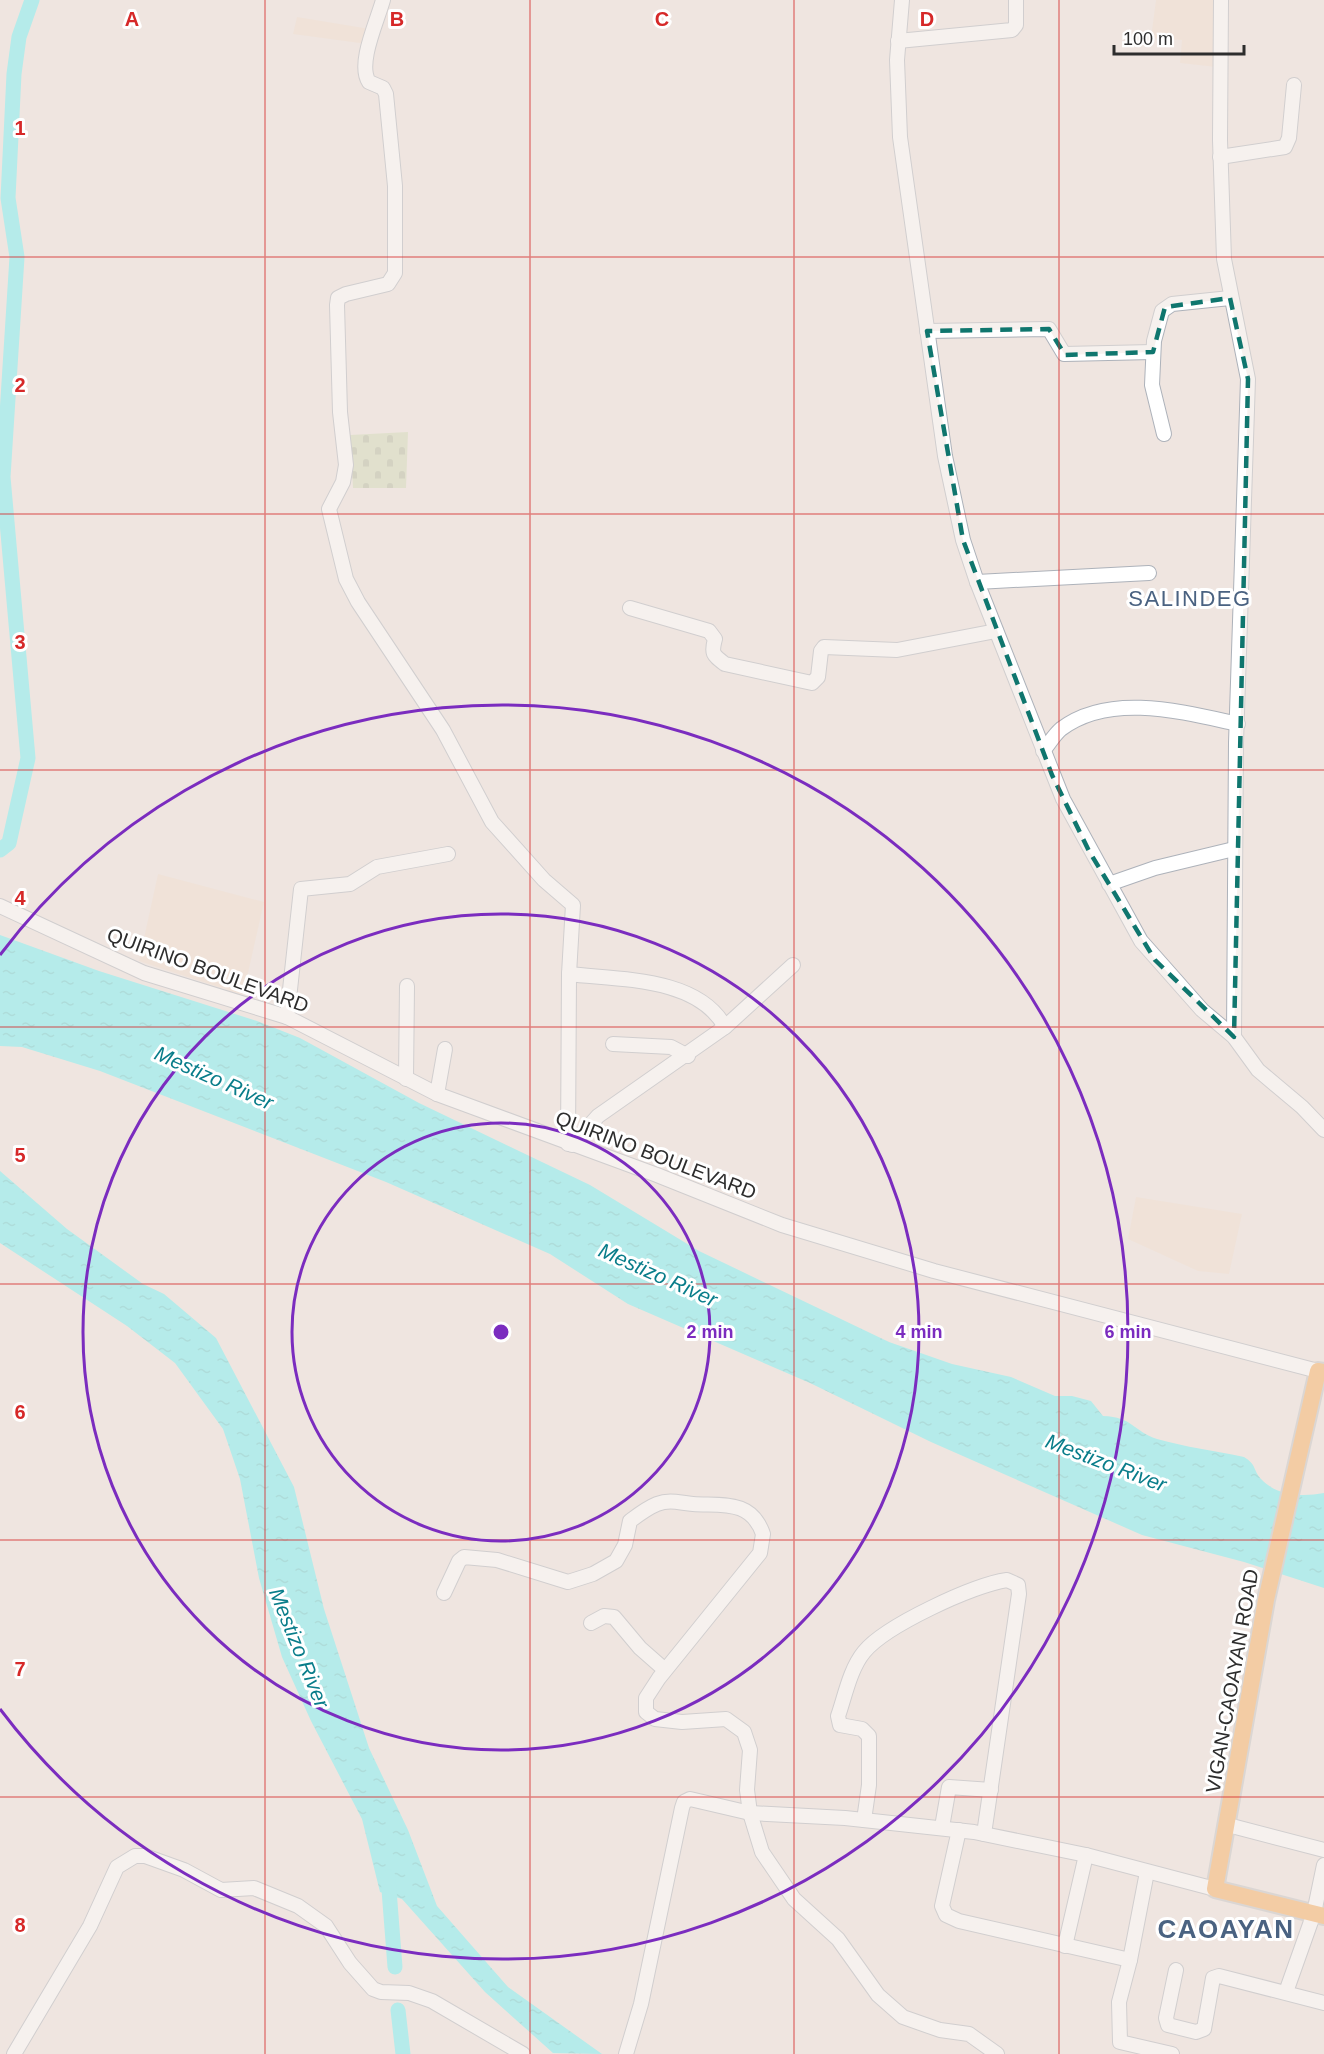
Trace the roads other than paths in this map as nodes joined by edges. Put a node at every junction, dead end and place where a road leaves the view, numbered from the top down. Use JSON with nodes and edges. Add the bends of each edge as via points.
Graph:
{"nodes":[{"id":1,"x":382,"y":0,"type":"edge"},
{"id":2,"x":902,"y":0,"type":"edge"},
{"id":3,"x":1016,"y":0,"type":"edge"},
{"id":4,"x":1221,"y":0,"type":"edge"},
{"id":5,"x":898,"y":41,"type":"junction"},
{"id":6,"x":1294,"y":85,"type":"dead end"},
{"id":7,"x":1220,"y":157,"type":"junction"},
{"id":8,"x":1230,"y":298,"type":"junction"},
{"id":9,"x":927,"y":331,"type":"junction"},
{"id":10,"x":1153,"y":352,"type":"junction"},
{"id":11,"x":1164,"y":434,"type":"dead end"},
{"id":12,"x":1149,"y":573,"type":"dead end"},
{"id":13,"x":977,"y":582,"type":"junction"},
{"id":14,"x":630,"y":608,"type":"dead end"},
{"id":15,"x":996,"y":631,"type":"junction"},
{"id":16,"x":1238,"y":724,"type":"junction"},
{"id":17,"x":1043,"y":751,"type":"junction"},
{"id":18,"x":1234,"y":849,"type":"junction"},
{"id":19,"x":448,"y":854,"type":"dead end"},
{"id":20,"x":1109,"y":884,"type":"junction"},
{"id":21,"x":0,"y":906,"type":"edge"},
{"id":22,"x":793,"y":965,"type":"dead end"},
{"id":23,"x":569,"y":974,"type":"junction"},
{"id":24,"x":406,"y":986,"type":"dead end"},
{"id":25,"x":287,"y":1017,"type":"junction"},
{"id":26,"x":725,"y":1027,"type":"junction"},
{"id":27,"x":1234,"y":1037,"type":"junction"},
{"id":28,"x":613,"y":1044,"type":"dead end"},
{"id":29,"x":445,"y":1049,"type":"dead end"},
{"id":30,"x":688,"y":1056,"type":"junction"},
{"id":31,"x":406,"y":1079,"type":"junction"},
{"id":32,"x":437,"y":1094,"type":"junction"},
{"id":33,"x":1324,"y":1130,"type":"edge"},
{"id":34,"x":570,"y":1145,"type":"junction"},
{"id":35,"x":1321,"y":1372,"type":"edge"},
{"id":36,"x":444,"y":1593,"type":"dead end"},
{"id":37,"x":591,"y":1623,"type":"dead end"},
{"id":38,"x":665,"y":1670,"type":"junction"},
{"id":39,"x":991,"y":1790,"type":"junction"},
{"id":40,"x":743,"y":1812,"type":"junction"},
{"id":41,"x":864,"y":1820,"type":"junction"},
{"id":42,"x":1228,"y":1825,"type":"junction"},
{"id":43,"x":942,"y":1827,"type":"junction"},
{"id":44,"x":959,"y":1830,"type":"junction"},
{"id":45,"x":984,"y":1834,"type":"junction"},
{"id":46,"x":1324,"y":1850,"type":"edge"},
{"id":47,"x":1086,"y":1855,"type":"junction"},
{"id":48,"x":1324,"y":1865,"type":"edge"},
{"id":49,"x":1147,"y":1872,"type":"junction"},
{"id":50,"x":1215,"y":1889,"type":"junction"},
{"id":51,"x":1319,"y":1915,"type":"edge"},
{"id":52,"x":1065,"y":1946,"type":"junction"},
{"id":53,"x":1130,"y":1960,"type":"junction"},
{"id":54,"x":1176,"y":1970,"type":"dead end"},
{"id":55,"x":1286,"y":1992,"type":"junction"},
{"id":56,"x":1324,"y":2003,"type":"edge"},
{"id":57,"x":1118,"y":2048,"type":"edge"},
{"id":58,"x":15,"y":2054,"type":"edge"},
{"id":59,"x":523,"y":2054,"type":"edge"},
{"id":60,"x":626,"y":2054,"type":"edge"},
{"id":61,"x":997,"y":2054,"type":"edge"},
{"id":62,"x":1172,"y":2054,"type":"edge"}],
"edges":[{"from":1,"to":23,"type":"street","via":[[363,71],[369,82],[383,88],[386,94],[395,186],[395,273],[388,284],[338,298],[340,411],[346,465],[343,483],[329,509],[339,558],[358,602],[443,730],[492,822],[544,880],[573,905]]},
{"from":2,"to":5,"type":"street"},
{"from":3,"to":5,"type":"street","via":[[1016,25],[1012,30]]},
{"from":4,"to":7,"type":"street"},
{"from":5,"to":9,"type":"street","via":[[900,137]]},
{"from":6,"to":7,"type":"street","via":[[1285,147]]},
{"from":7,"to":8,"type":"street","via":[[1224,259]]},
{"from":8,"to":10,"type":"street","via":[[1165,307]]},
{"from":8,"to":16,"type":"street","via":[[1248,379]]},
{"from":9,"to":10,"type":"street","via":[[1049,329],[1064,354]]},
{"from":9,"to":13,"type":"street","via":[[945,456],[963,540]]},
{"from":10,"to":11,"type":"street","via":[[1152,385]]},
{"from":12,"to":13,"type":"street"},
{"from":13,"to":15,"type":"street"},
{"from":14,"to":15,"type":"street","via":[[709,631],[715,639],[711,652],[725,664],[813,683],[825,647],[897,650]]},
{"from":15,"to":17,"type":"street"},
{"from":16,"to":17,"type":"street","via":[[1174,711],[1117,710],[1090,714],[1063,728]]},
{"from":16,"to":18,"type":"street"},
{"from":17,"to":20,"type":"street","via":[[1063,799]]},
{"from":18,"to":20,"type":"street","via":[[1178,861]]},
{"from":18,"to":27,"type":"street"},
{"from":19,"to":25,"type":"street","via":[[377,867],[350,884],[301,889]]},
{"from":20,"to":27,"type":"street","via":[[1155,960],[1202,1011]]},
{"from":21,"to":25,"type":"street","name":"QUIRINO BOULEVARD","via":[[144,973]]},
{"from":22,"to":26,"type":"street"},
{"from":23,"to":26,"type":"street","via":[[680,989],[706,1004]]},
{"from":23,"to":34,"type":"street"},
{"from":24,"to":31,"type":"street"},
{"from":25,"to":31,"type":"street","name":"QUIRINO BOULEVARD"},
{"from":26,"to":30,"type":"street"},
{"from":27,"to":33,"type":"street","via":[[1258,1070]]},
{"from":28,"to":30,"type":"street","via":[[671,1047]]},
{"from":29,"to":32,"type":"street"},
{"from":30,"to":34,"type":"street","via":[[598,1116]]},
{"from":31,"to":32,"type":"street","name":"QUIRINO BOULEVARD"},
{"from":32,"to":34,"type":"street","name":"QUIRINO BOULEVARD"},
{"from":34,"to":35,"type":"street","name":"QUIRINO BOULEVARD","via":[[844,1246]]},
{"from":35,"to":42,"type":"main road","name":"VIGAN-CAOAYAN ROAD","via":[[1297,1458],[1266,1600]]},
{"from":36,"to":38,"type":"street","via":[[464,1557],[497,1560],[568,1582],[616,1561],[625,1545],[630,1521],[657,1504],[673,1500],[734,1506],[761,1527],[764,1540],[760,1553]]},
{"from":37,"to":38,"type":"street","via":[[604,1616],[614,1617]]},
{"from":38,"to":40,"type":"street","via":[[646,1698],[646,1712],[655,1719],[692,1723],[726,1719],[744,1732],[750,1750]]},
{"from":39,"to":41,"type":"street","via":[[1019,1594],[1018,1585],[1007,1580],[957,1596],[883,1635],[857,1663],[838,1716],[840,1725],[862,1729],[869,1736]]},
{"from":39,"to":43,"type":"street","via":[[949,1787]]},
{"from":39,"to":45,"type":"street"},
{"from":40,"to":41,"type":"street"},
{"from":40,"to":60,"type":"street","via":[[690,1799],[684,1802],[641,2004]]},
{"from":40,"to":61,"type":"street","via":[[776,1875],[807,1912],[838,1939],[890,2007],[918,2024],[969,2034]]},
{"from":41,"to":43,"type":"street"},
{"from":42,"to":46,"type":"street"},
{"from":42,"to":50,"type":"main road","name":"VIGAN-CAOAYAN ROAD"},
{"from":43,"to":44,"type":"street"},
{"from":44,"to":45,"type":"street"},
{"from":44,"to":52,"type":"street","via":[[942,1906],[946,1915]]},
{"from":45,"to":47,"type":"street"},
{"from":47,"to":49,"type":"street"},
{"from":47,"to":52,"type":"street"},
{"from":48,"to":51,"type":"street"},
{"from":49,"to":50,"type":"street"},
{"from":49,"to":53,"type":"street"},
{"from":50,"to":51,"type":"main road"},
{"from":51,"to":55,"type":"street"},
{"from":52,"to":53,"type":"street"},
{"from":53,"to":57,"type":"street","via":[[1119,2002]]},
{"from":54,"to":55,"type":"street","via":[[1168,2025],[1196,2032],[1204,2030],[1213,1978],[1229,1978]]},
{"from":55,"to":56,"type":"street"},
{"from":57,"to":62,"type":"street"},
{"from":58,"to":59,"type":"street","via":[[90,1926],[117,1867],[135,1856],[145,1856],[184,1870],[221,1890],[254,1888],[298,1906],[326,1926],[373,1989],[409,1993],[432,2001]]}]}
